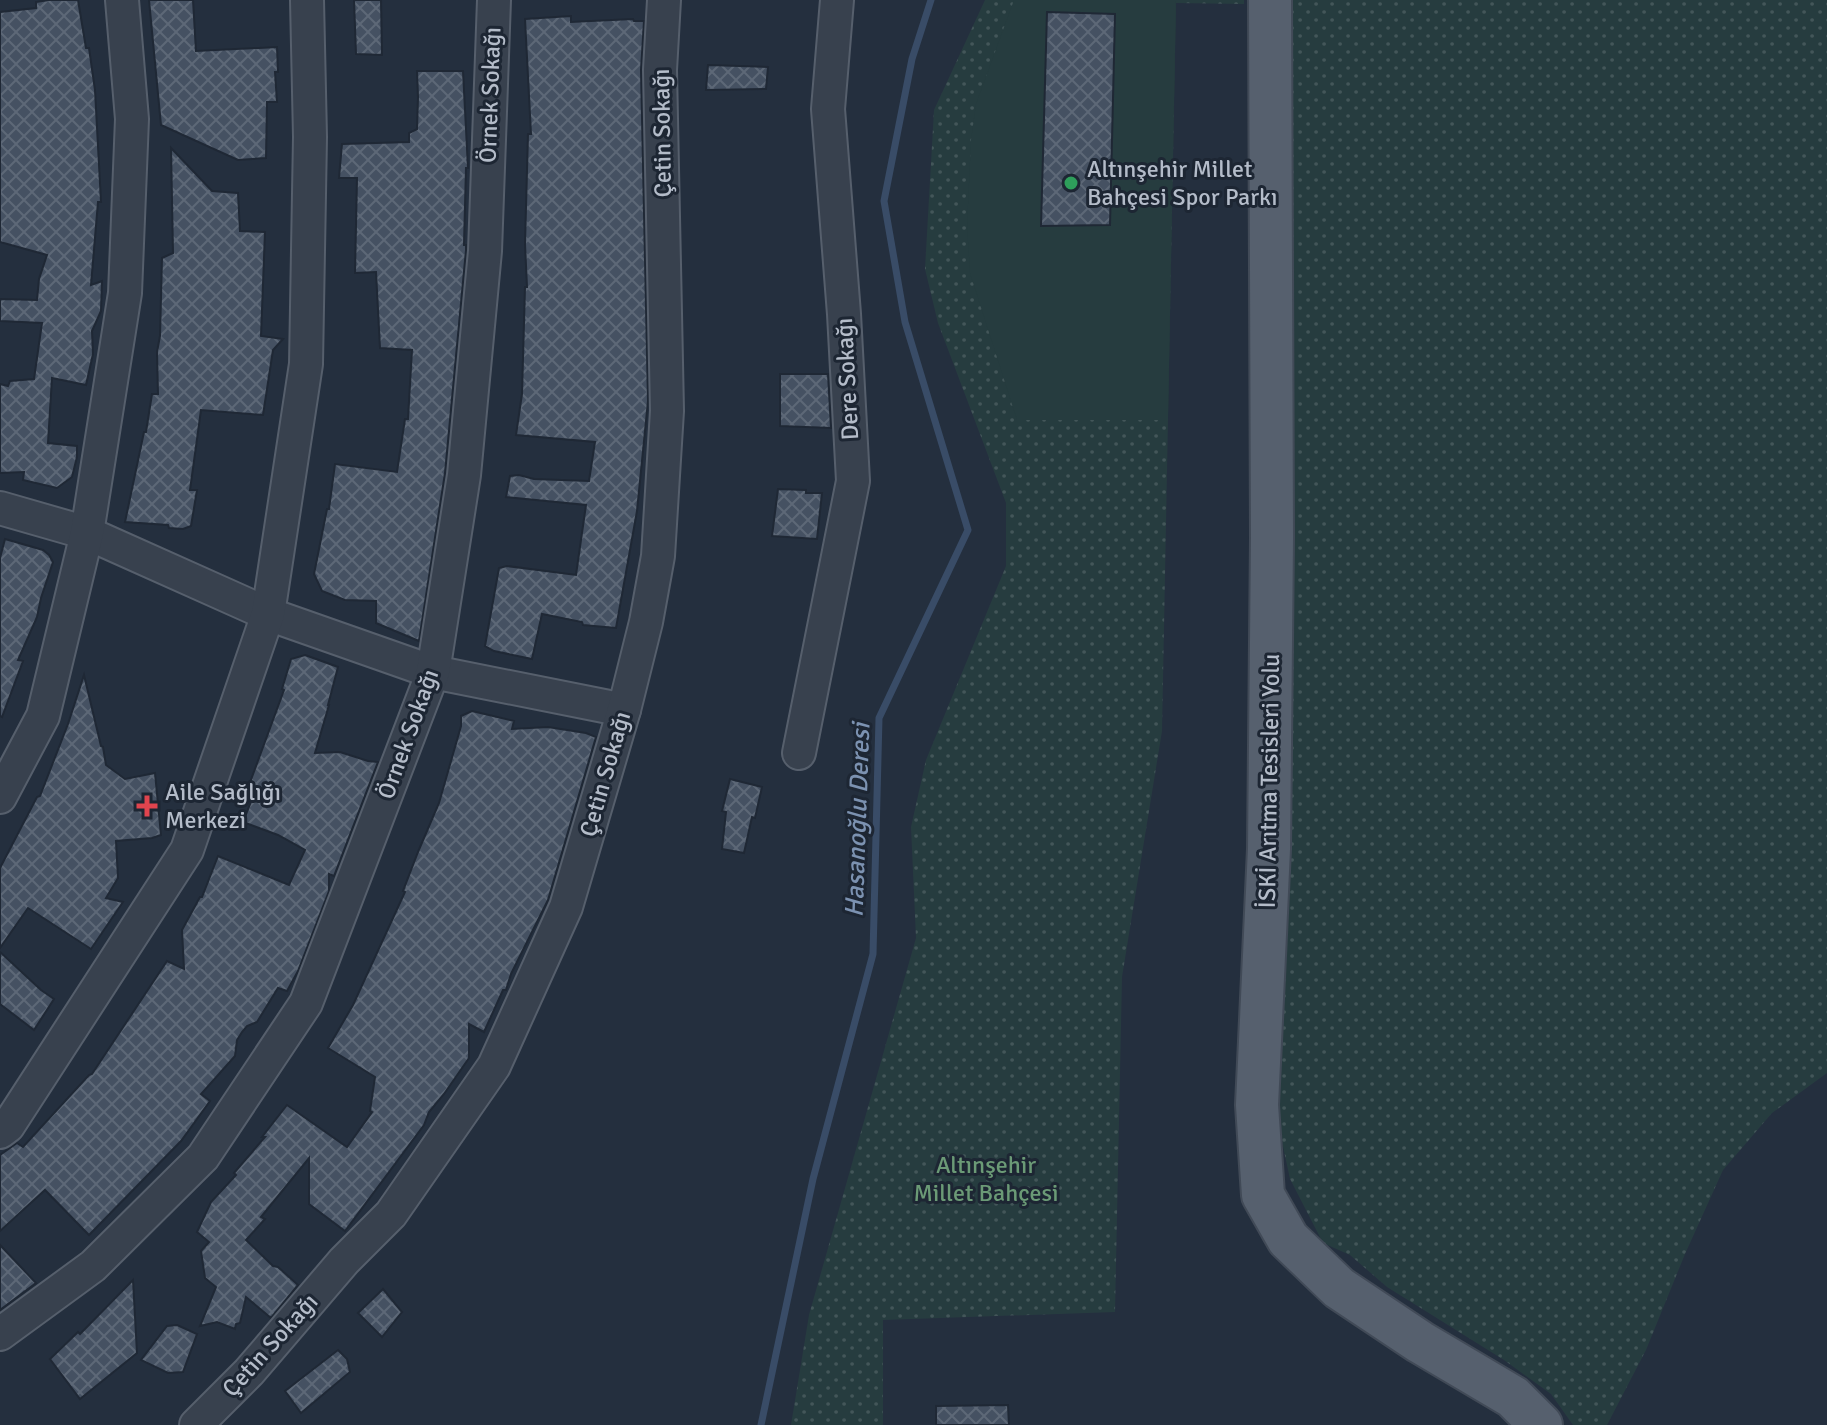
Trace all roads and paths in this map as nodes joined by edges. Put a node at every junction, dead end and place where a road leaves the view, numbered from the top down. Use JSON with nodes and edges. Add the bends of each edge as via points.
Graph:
{"nodes":[{"id":1,"x":122,"y":0,"type":"edge"},
{"id":2,"x":307,"y":0,"type":"edge"},
{"id":3,"x":494,"y":0,"type":"edge"},
{"id":4,"x":664,"y":0,"type":"edge"},
{"id":5,"x":837,"y":0,"type":"edge"},
{"id":6,"x":1270,"y":0,"type":"edge"},
{"id":7,"x":0,"y":508,"type":"edge"},
{"id":8,"x":87,"y":533,"type":"junction"},
{"id":9,"x":268,"y":614,"type":"junction"},
{"id":10,"x":433,"y":672,"type":"junction"},
{"id":11,"x":624,"y":710,"type":"junction"},
{"id":12,"x":799,"y":753,"type":"dead end"},
{"id":13,"x":0,"y":797,"type":"edge"},
{"id":14,"x":0,"y":1132,"type":"edge"},
{"id":15,"x":0,"y":1334,"type":"edge"},
{"id":16,"x":196,"y":1425,"type":"edge"},
{"id":17,"x":1541,"y":1425,"type":"edge"}],
"edges":[{"from":1,"to":8,"type":"street","via":[[132,119],[125,293]]},
{"from":2,"to":9,"type":"street","via":[[306,364]]},
{"from":3,"to":10,"type":"street","name":"Örnek Sokağı","via":[[482,281],[464,475]]},
{"from":4,"to":11,"type":"street","name":"Çetin Sokağı","via":[[660,70],[667,411],[658,556]]},
{"from":5,"to":12,"type":"street","name":"Dere Sokağı","via":[[828,109],[853,481]]},
{"from":6,"to":17,"type":"main road","name":"İSKİ Arıtma Tesisleri Yolu","via":[[1270,787],[1257,1105],[1263,1195],[1288,1239],[1339,1288],[1513,1397]]},
{"from":7,"to":8,"type":"street"},
{"from":8,"to":9,"type":"street"},
{"from":8,"to":13,"type":"street","via":[[43,716]]},
{"from":9,"to":10,"type":"street"},
{"from":9,"to":14,"type":"street","via":[[187,850]]},
{"from":10,"to":11,"type":"street"},
{"from":10,"to":15,"type":"street","name":"Örnek Sokağı","via":[[306,1003],[203,1157],[93,1266]]},
{"from":11,"to":16,"type":"street","name":"Çetin Sokağı","via":[[566,907],[494,1066],[391,1214]]}]}
